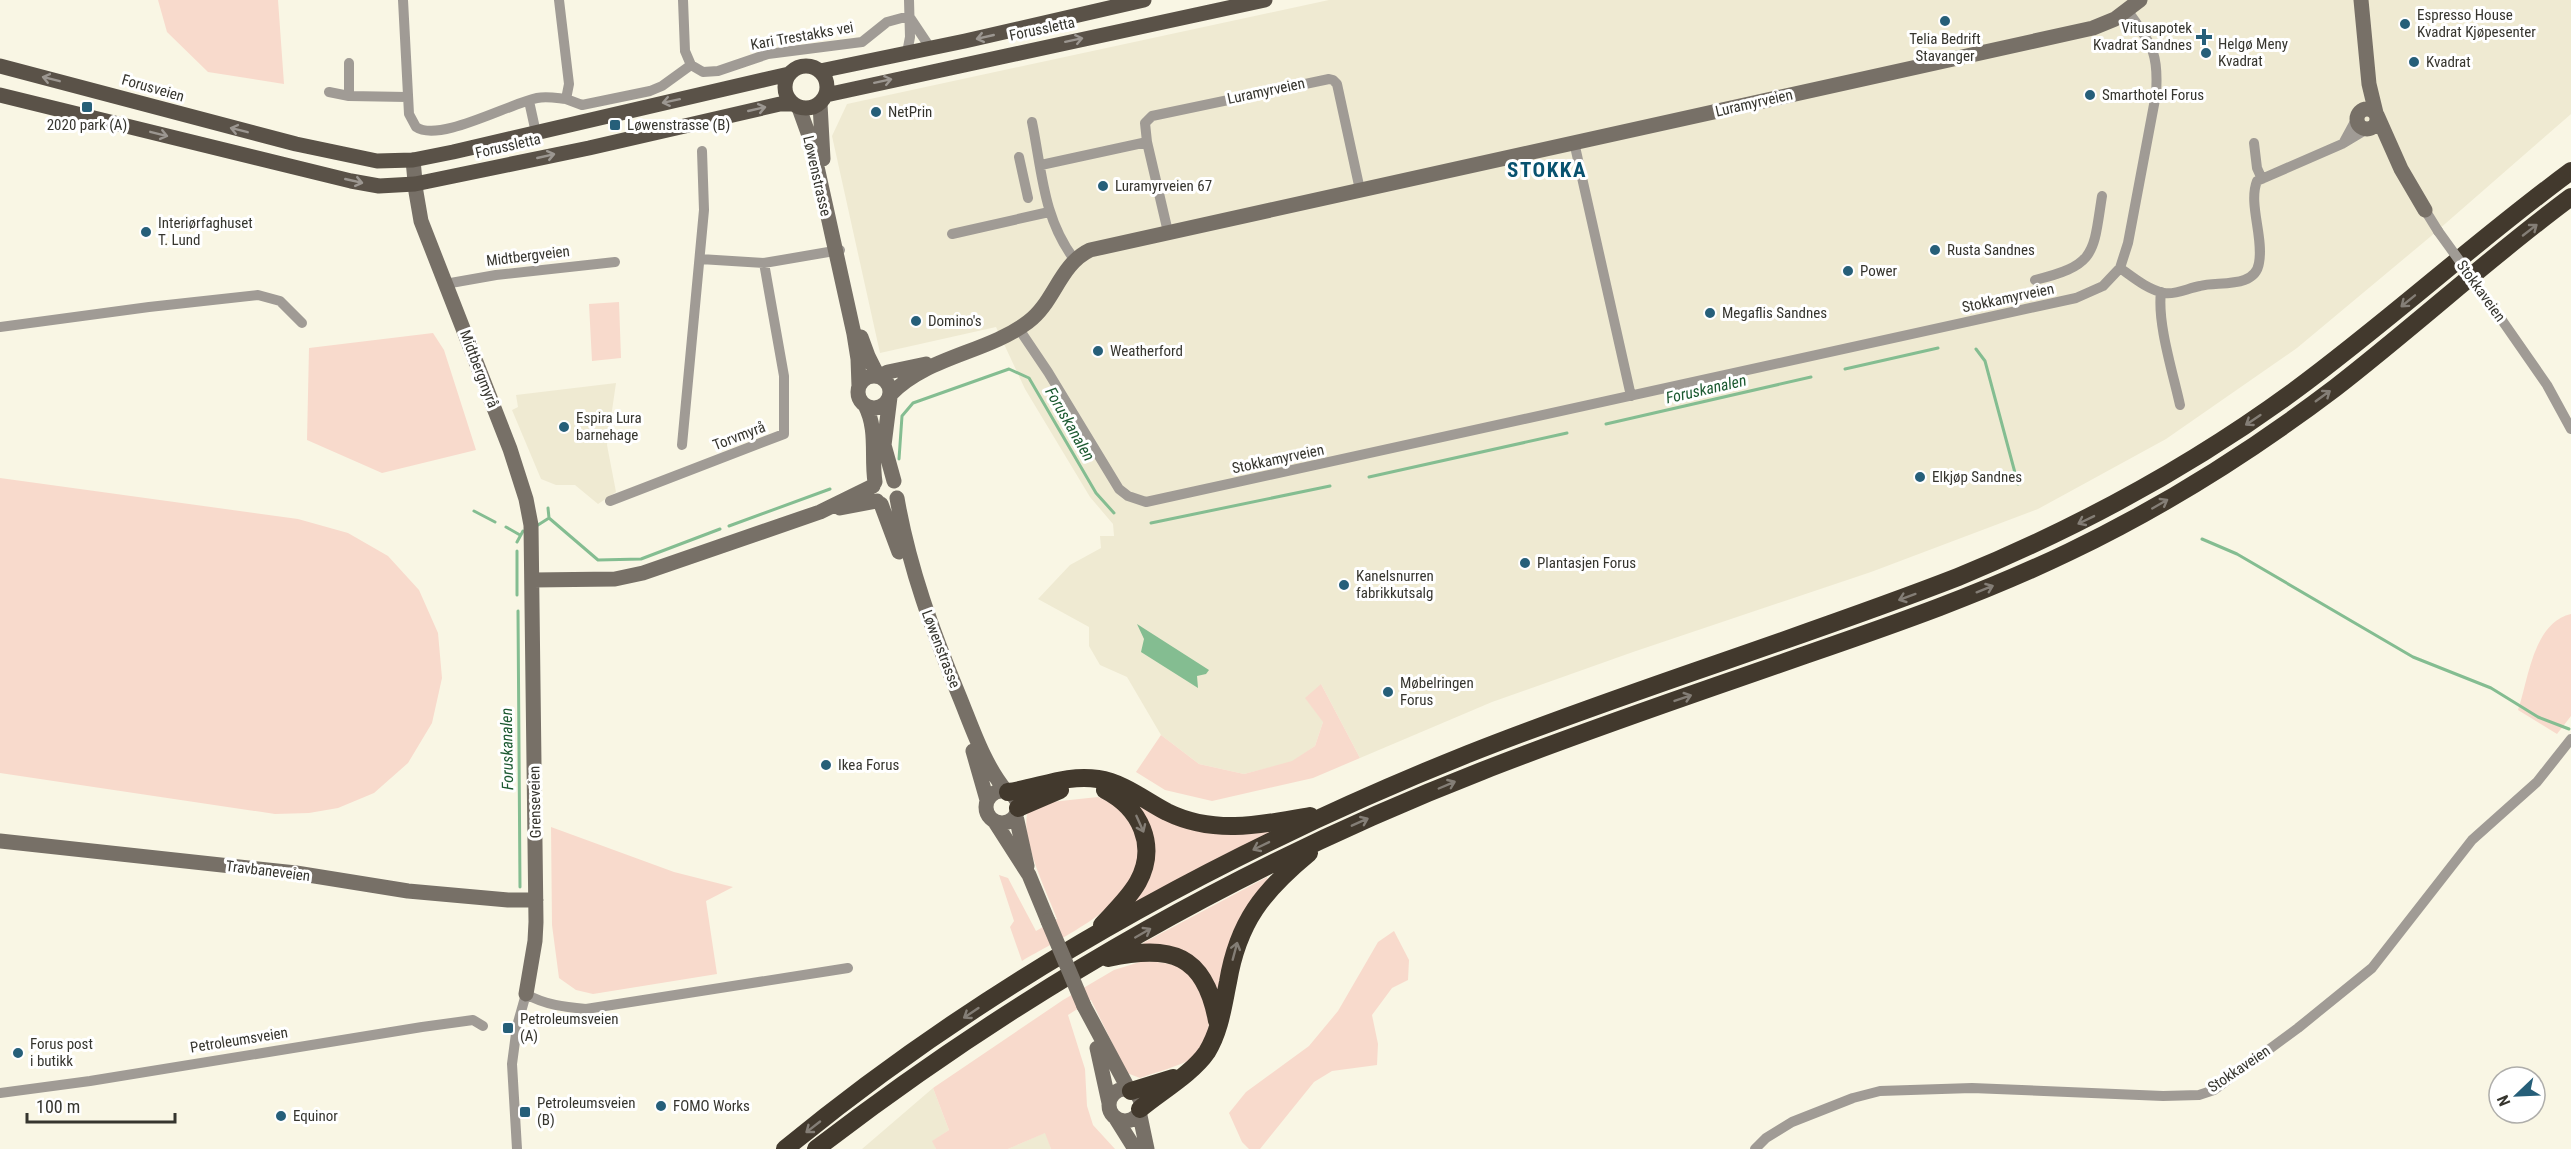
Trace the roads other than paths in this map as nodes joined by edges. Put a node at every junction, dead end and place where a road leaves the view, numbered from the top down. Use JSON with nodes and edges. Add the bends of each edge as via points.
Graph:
{"nodes":[{"id":1,"x":403,"y":0,"type":"edge"},
{"id":2,"x":559,"y":0,"type":"edge"},
{"id":3,"x":683,"y":0,"type":"edge"},
{"id":4,"x":909,"y":0,"type":"edge"},
{"id":5,"x":1144,"y":0,"type":"edge"},
{"id":6,"x":1265,"y":0,"type":"edge"},
{"id":7,"x":2140,"y":0,"type":"edge"},
{"id":8,"x":2361,"y":0,"type":"edge"},
{"id":9,"x":2128,"y":11,"type":"junction"},
{"id":10,"x":909,"y":16,"type":"junction"},
{"id":11,"x":931,"y":48,"type":"junction"},
{"id":12,"x":907,"y":53,"type":"junction"},
{"id":13,"x":349,"y":63,"type":"dead end"},
{"id":14,"x":691,"y":65,"type":"junction"},
{"id":15,"x":0,"y":66,"type":"edge"},
{"id":16,"x":819,"y":70,"type":"junction"},
{"id":17,"x":789,"y":74,"type":"junction"},
{"id":18,"x":329,"y":92,"type":"dead end"},
{"id":19,"x":0,"y":95,"type":"edge"},
{"id":20,"x":349,"y":96,"type":"junction"},
{"id":21,"x":407,"y":97,"type":"junction"},
{"id":22,"x":566,"y":99,"type":"junction"},
{"id":23,"x":823,"y":100,"type":"junction"},
{"id":24,"x":529,"y":101,"type":"junction"},
{"id":25,"x":796,"y":106,"type":"junction"},
{"id":26,"x":2368,"y":119,"type":"junction"},
{"id":27,"x":1032,"y":122,"type":"dead end"},
{"id":28,"x":536,"y":133,"type":"junction"},
{"id":29,"x":1147,"y":142,"type":"junction"},
{"id":30,"x":1574,"y":142,"type":"junction"},
{"id":31,"x":2254,"y":143,"type":"dead end"},
{"id":32,"x":296,"y":144,"type":"joint"},
{"id":33,"x":702,"y":151,"type":"dead end"},
{"id":34,"x":1019,"y":157,"type":"dead end"},
{"id":35,"x":413,"y":160,"type":"junction"},
{"id":36,"x":1041,"y":165,"type":"junction"},
{"id":37,"x":2571,"y":171,"type":"edge"},
{"id":38,"x":2262,"y":178,"type":"junction"},
{"id":39,"x":415,"y":184,"type":"junction"},
{"id":40,"x":1360,"y":190,"type":"junction"},
{"id":41,"x":2102,"y":196,"type":"dead end"},
{"id":42,"x":2571,"y":197,"type":"edge"},
{"id":43,"x":1028,"y":198,"type":"dead end"},
{"id":44,"x":2425,"y":210,"type":"joint"},
{"id":45,"x":1049,"y":212,"type":"junction"},
{"id":46,"x":1168,"y":232,"type":"junction"},
{"id":47,"x":952,"y":234,"type":"dead end"},
{"id":48,"x":837,"y":250,"type":"junction"},
{"id":49,"x":700,"y":259,"type":"junction"},
{"id":50,"x":1074,"y":259,"type":"junction"},
{"id":51,"x":615,"y":262,"type":"dead end"},
{"id":52,"x":764,"y":263,"type":"junction"},
{"id":53,"x":2120,"y":268,"type":"junction"},
{"id":54,"x":2035,"y":280,"type":"dead end"},
{"id":55,"x":446,"y":284,"type":"junction"},
{"id":56,"x":2161,"y":292,"type":"junction"},
{"id":57,"x":302,"y":323,"type":"dead end"},
{"id":58,"x":0,"y":327,"type":"edge"},
{"id":59,"x":1019,"y":329,"type":"junction"},
{"id":60,"x":946,"y":360,"type":"junction"},
{"id":61,"x":879,"y":376,"type":"junction"},
{"id":62,"x":859,"y":386,"type":"junction"},
{"id":63,"x":890,"y":396,"type":"junction"},
{"id":64,"x":1631,"y":396,"type":"junction"},
{"id":65,"x":865,"y":405,"type":"junction"},
{"id":66,"x":2180,"y":405,"type":"dead end"},
{"id":67,"x":2571,"y":429,"type":"edge"},
{"id":68,"x":681,"y":445,"type":"dead end"},
{"id":69,"x":894,"y":481,"type":"junction"},
{"id":70,"x":874,"y":484,"type":"junction"},
{"id":71,"x":897,"y":498,"type":"junction"},
{"id":72,"x":610,"y":501,"type":"dead end"},
{"id":73,"x":879,"y":502,"type":"junction"},
{"id":74,"x":820,"y":512,"type":"junction"},
{"id":75,"x":533,"y":580,"type":"junction"},
{"id":76,"x":2571,"y":739,"type":"edge"},
{"id":77,"x":1007,"y":792,"type":"junction"},
{"id":78,"x":987,"y":800,"type":"junction"},
{"id":79,"x":1017,"y":812,"type":"junction"},
{"id":80,"x":1333,"y":812,"type":"junction"},
{"id":81,"x":995,"y":822,"type":"junction"},
{"id":82,"x":1328,"y":837,"type":"junction"},
{"id":83,"x":0,"y":841,"type":"edge"},
{"id":84,"x":1029,"y":875,"type":"junction"},
{"id":85,"x":536,"y":900,"type":"junction"},
{"id":86,"x":1090,"y":939,"type":"junction"},
{"id":87,"x":1092,"y":962,"type":"junction"},
{"id":88,"x":848,"y":968,"type":"dead end"},
{"id":89,"x":526,"y":994,"type":"junction"},
{"id":90,"x":1086,"y":1010,"type":"junction"},
{"id":91,"x":483,"y":1026,"type":"dead end"},
{"id":92,"x":1218,"y":1027,"type":"junction"},
{"id":93,"x":1181,"y":1076,"type":"junction"},
{"id":94,"x":1130,"y":1091,"type":"junction"},
{"id":95,"x":0,"y":1093,"type":"edge"},
{"id":96,"x":1112,"y":1110,"type":"junction"},
{"id":97,"x":1140,"y":1110,"type":"junction"},
{"id":98,"x":787,"y":1147,"type":"edge"},
{"id":99,"x":517,"y":1149,"type":"edge"},
{"id":100,"x":816,"y":1149,"type":"edge"},
{"id":101,"x":1134,"y":1149,"type":"edge"},
{"id":102,"x":1147,"y":1149,"type":"edge"},
{"id":103,"x":1755,"y":1149,"type":"edge"}],
"edges":[{"from":1,"to":21,"type":"street"},
{"from":2,"to":22,"type":"street","via":[[569,84]]},
{"from":3,"to":14,"type":"street","via":[[685,51]]},
{"from":4,"to":10,"type":"street"},
{"from":5,"to":11,"type":"main road","name":"Forussletta","one_way":true},
{"from":23,"to":6,"type":"main road","name":"Forussletta","one_way":true},
{"from":7,"to":9,"type":"street","name":"Luramyrveien"},
{"from":8,"to":26,"type":"street","via":[[2369,84]]},
{"from":9,"to":30,"type":"street","name":"Luramyrveien","via":[[2093,28]]},
{"from":9,"to":53,"type":"street","via":[[2155,52],[2158,69],[2128,243]]},
{"from":10,"to":11,"type":"street"},
{"from":10,"to":12,"type":"street"},
{"from":10,"to":14,"type":"street","name":"Kari Trestakks vei","via":[[887,22],[855,43],[768,54],[710,72]]},
{"from":11,"to":12,"type":"main road","name":"Forussletta"},
{"from":12,"to":16,"type":"main road","name":"Forussletta"},
{"from":13,"to":20,"type":"street"},
{"from":14,"to":22,"type":"street","via":[[650,91],[582,105]]},
{"from":32,"to":15,"type":"main road","name":"Forusveien","one_way":true},
{"from":16,"to":17,"type":"main road","via":[[807,66]]},
{"from":16,"to":23,"type":"main road","via":[[827,82]]},
{"from":17,"to":25,"type":"main road","via":[[785,90]]},
{"from":17,"to":28,"type":"main road","name":"Forussletta","one_way":true},
{"from":18,"to":20,"type":"street"},
{"from":19,"to":39,"type":"main road","name":"Forussletta","one_way":true,"via":[[366,184]]},
{"from":20,"to":21,"type":"street"},
{"from":21,"to":24,"type":"street","via":[[413,124],[432,133]]},
{"from":22,"to":24,"type":"street"},
{"from":23,"to":25,"type":"main road","via":[[806,109]]},
{"from":23,"to":48,"type":"street","name":"Løwenstrasse","via":[[825,172]]},
{"from":24,"to":28,"type":"street"},
{"from":39,"to":25,"type":"main road","name":"Forussletta","one_way":true,"via":[[780,104]]},
{"from":25,"to":48,"type":"street","name":"Løwenstrasse","via":[[812,144]]},
{"from":26,"to":38,"type":"street","via":[[2342,144]]},
{"from":26,"to":44,"type":"street","name":"Stokkaveien","via":[[2393,151]]},
{"from":27,"to":36,"type":"street"},
{"from":28,"to":35,"type":"main road","name":"Forussletta"},
{"from":29,"to":36,"type":"street"},
{"from":29,"to":40,"type":"street","name":"Luramyrveien","via":[[1144,123],[1152,116],[1329,79],[1337,84]]},
{"from":29,"to":46,"type":"street","name":"Luramyrveien"},
{"from":30,"to":40,"type":"street","name":"Luramyrveien"},
{"from":30,"to":64,"type":"street"},
{"from":31,"to":38,"type":"street"},
{"from":32,"to":35,"type":"main road","name":"Forussletta","via":[[377,161]]},
{"from":33,"to":49,"type":"street","via":[[704,210]]},
{"from":34,"to":43,"type":"street"},
{"from":35,"to":39,"type":"street","name":"Midtbergmyrå"},
{"from":36,"to":45,"type":"street"},
{"from":37,"to":80,"type":"highway","one_way":true,"via":[[2293,392],[2196,457],[2092,517],[1939,585],[1545,725]]},
{"from":38,"to":56,"type":"street","via":[[2257,181],[2255,195],[2259,266],[2252,276],[2232,283]]},
{"from":39,"to":55,"type":"street","name":"Midtbergmyrå","via":[[421,221]]},
{"from":40,"to":46,"type":"street","name":"Luramyrveien"},
{"from":41,"to":54,"type":"street","via":[[2088,257],[2072,269]]},
{"from":82,"to":42,"type":"highway","one_way":true,"via":[[1544,747],[1964,598],[2102,536],[2206,476],[2306,409]]},
{"from":44,"to":67,"type":"street","name":"Stokkaveien","bridge":true,"via":[[2547,385]]},
{"from":45,"to":47,"type":"street"},
{"from":45,"to":50,"type":"street","via":[[1061,242]]},
{"from":46,"to":50,"type":"street","name":"Luramyrveien","via":[[1101,246]]},
{"from":48,"to":52,"type":"street"},
{"from":48,"to":61,"type":"street","name":"Løwenstrasse","via":[[868,356]]},
{"from":48,"to":62,"type":"street","name":"Løwenstrasse","via":[[854,334]]},
{"from":49,"to":52,"type":"street"},
{"from":49,"to":68,"type":"street"},
{"from":50,"to":59,"type":"street","via":[[1039,312]]},
{"from":51,"to":55,"type":"street","name":"Midtbergveien"},
{"from":52,"to":72,"type":"street","name":"Torvmyrå","via":[[784,376],[784,434]]},
{"from":53,"to":56,"type":"street"},
{"from":53,"to":64,"type":"street","name":"Stokkamyrveien","via":[[2103,286],[2076,298]]},
{"from":55,"to":75,"type":"street","name":"Midtbergmyrå","via":[[526,499]]},
{"from":56,"to":66,"type":"street","via":[[2162,324]]},
{"from":57,"to":58,"type":"street","via":[[280,301],[258,295]]},
{"from":59,"to":60,"type":"street"},
{"from":59,"to":64,"type":"street","name":"Stokkamyrveien","via":[[1119,489],[1146,502]]},
{"from":60,"to":61,"type":"street"},
{"from":60,"to":63,"type":"street","via":[[906,380]]},
{"from":61,"to":62,"type":"street","via":[[869,376]]},
{"from":61,"to":63,"type":"street","via":[[886,380]]},
{"from":62,"to":65,"type":"street","via":[[859,397]]},
{"from":63,"to":65,"type":"street","via":[[880,407]]},
{"from":63,"to":69,"type":"street","via":[[884,445]]},
{"from":65,"to":70,"type":"street","via":[[873,430]]},
{"from":69,"to":70,"type":"street","via":[[886,477]]},
{"from":69,"to":71,"type":"street","via":[[899,489]]},
{"from":70,"to":73,"type":"street","via":[[872,495]]},
{"from":70,"to":74,"type":"street"},
{"from":71,"to":73,"type":"street","via":[[890,503]]},
{"from":71,"to":77,"type":"street","name":"Løwenstrasse","via":[[914,578],[932,627],[987,764]]},
{"from":73,"to":74,"type":"street"},
{"from":73,"to":78,"type":"street","name":"Løwenstrasse","via":[[967,736]]},
{"from":74,"to":75,"type":"street","via":[[628,577]]},
{"from":75,"to":85,"type":"street","name":"Grenseveien"},
{"from":76,"to":103,"type":"street","name":"Stokkaveien","via":[[2537,782],[2472,840],[2372,968],[2214,1090],[2199,1095],[2163,1096],[1972,1088],[1880,1091],[1792,1122]]},
{"from":77,"to":78,"type":"street","via":[[995,792]]},
{"from":77,"to":79,"type":"street","via":[[1016,798]]},
{"from":77,"to":80,"type":"highway","via":[[1080,777],[1100,779],[1181,817],[1222,827],[1250,827]]},
{"from":78,"to":81,"type":"street","via":[[986,813]]},
{"from":79,"to":81,"type":"street","via":[[1007,823]]},
{"from":79,"to":84,"type":"street"},
{"from":79,"to":86,"type":"highway","one_way":true,"via":[[1058,791],[1091,786],[1119,797],[1138,818],[1147,849],[1141,875],[1126,899]]},
{"from":80,"to":86,"type":"highway","one_way":true,"via":[[1196,879]]},
{"from":81,"to":84,"type":"street"},
{"from":87,"to":82,"type":"highway","one_way":true,"via":[[1204,898]]},
{"from":92,"to":82,"type":"highway","one_way":true,"via":[[1236,944],[1248,918],[1271,887]]},
{"from":83,"to":85,"type":"street","name":"Travbaneveien","via":[[296,873],[408,891]]},
{"from":84,"to":90,"type":"street","bridge":true},
{"from":85,"to":89,"type":"street","name":"Grenseveien","via":[[535,941]]},
{"from":86,"to":98,"type":"highway","one_way":true,"via":[[926,1043]]},
{"from":87,"to":92,"type":"highway","via":[[1150,952],[1183,960],[1207,985]]},
{"from":87,"to":100,"type":"highway","via":[[962,1043]]},
{"from":88,"to":89,"type":"street","via":[[586,1009],[563,1007]]},
{"from":89,"to":99,"type":"street","via":[[512,1064]]},
{"from":90,"to":94,"type":"street"},
{"from":90,"to":96,"type":"street"},
{"from":91,"to":95,"type":"street","name":"Petroleumsveien","via":[[473,1020],[422,1027]]},
{"from":92,"to":93,"type":"highway","via":[[1203,1058]]},
{"from":93,"to":94,"type":"highway"},
{"from":93,"to":97,"type":"highway"},
{"from":94,"to":96,"type":"street","via":[[1116,1092]]},
{"from":94,"to":97,"type":"street","via":[[1138,1097]]},
{"from":96,"to":97,"type":"street","via":[[1129,1121]]},
{"from":96,"to":101,"type":"street"},
{"from":97,"to":102,"type":"street"}]}
